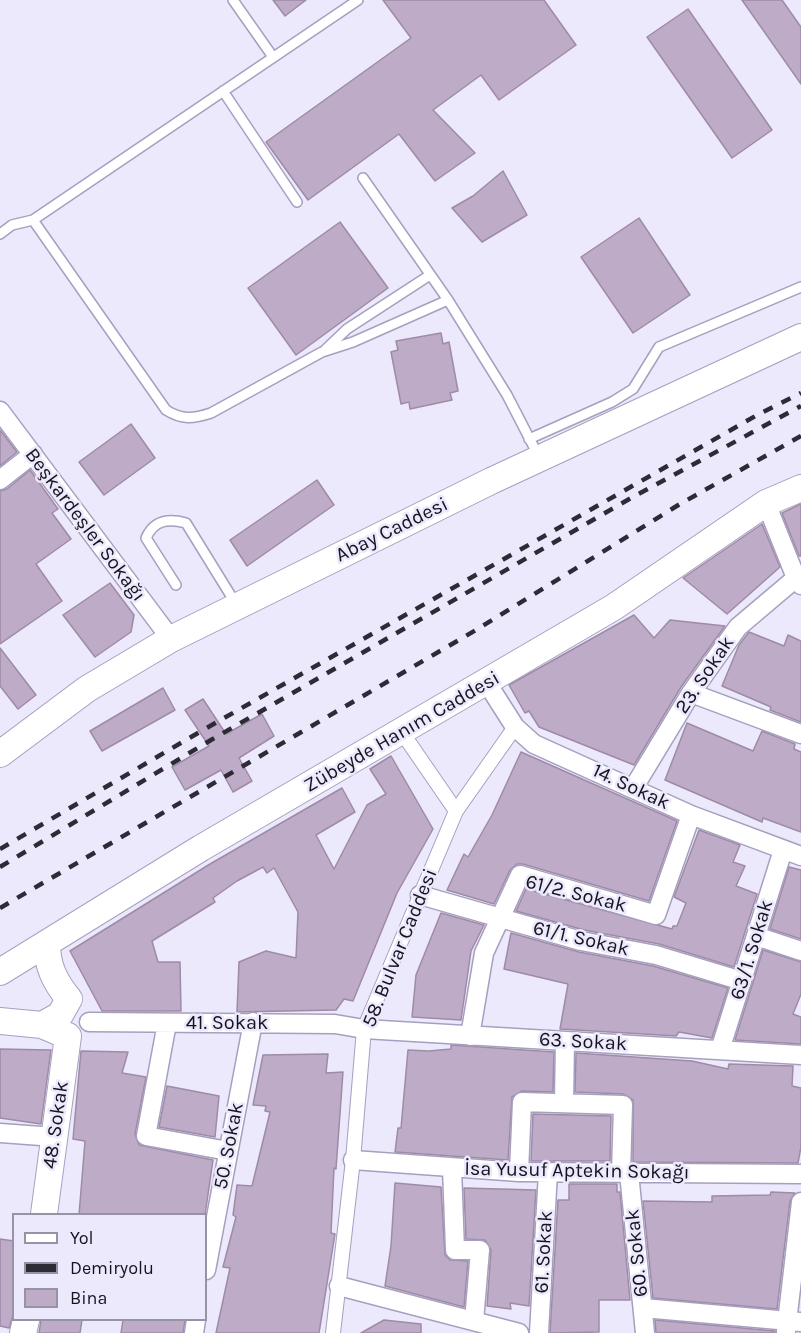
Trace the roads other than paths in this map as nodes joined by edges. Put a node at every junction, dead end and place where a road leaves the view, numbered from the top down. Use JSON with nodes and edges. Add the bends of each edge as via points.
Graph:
{"nodes":[{"id":1,"x":232,"y":0,"type":"edge"},
{"id":2,"x":358,"y":0,"type":"edge"},
{"id":3,"x":273,"y":57,"type":"junction"},
{"id":4,"x":223,"y":91,"type":"junction"},
{"id":5,"x":363,"y":178,"type":"dead end"},
{"id":6,"x":297,"y":202,"type":"dead end"},
{"id":7,"x":33,"y":220,"type":"junction"},
{"id":8,"x":0,"y":234,"type":"edge"},
{"id":9,"x":430,"y":275,"type":"junction"},
{"id":10,"x":801,"y":287,"type":"edge"},
{"id":11,"x":447,"y":300,"type":"junction"},
{"id":12,"x":801,"y":337,"type":"edge"},
{"id":13,"x":322,"y":352,"type":"junction"},
{"id":14,"x":0,"y":411,"type":"edge"},
{"id":15,"x":534,"y":449,"type":"junction"},
{"id":16,"x":33,"y":454,"type":"junction"},
{"id":17,"x":0,"y":480,"type":"edge"},
{"id":18,"x":801,"y":488,"type":"edge"},
{"id":19,"x":766,"y":503,"type":"junction"},
{"id":20,"x":798,"y":582,"type":"edge"},
{"id":21,"x":176,"y":585,"type":"dead end"},
{"id":22,"x":237,"y":606,"type":"junction"},
{"id":23,"x":171,"y":639,"type":"junction"},
{"id":24,"x":487,"y":682,"type":"junction"},
{"id":25,"x":691,"y":693,"type":"junction"},
{"id":26,"x":515,"y":727,"type":"junction"},
{"id":27,"x":401,"y":731,"type":"junction"},
{"id":28,"x":801,"y":734,"type":"edge"},
{"id":29,"x":0,"y":754,"type":"edge"},
{"id":30,"x":634,"y":787,"type":"junction"},
{"id":31,"x":456,"y":812,"type":"junction"},
{"id":32,"x":691,"y":815,"type":"junction"},
{"id":33,"x":783,"y":850,"type":"junction"},
{"id":34,"x":801,"y":856,"type":"edge"},
{"id":35,"x":420,"y":896,"type":"junction"},
{"id":36,"x":500,"y":920,"type":"junction"},
{"id":37,"x":756,"y":936,"type":"junction"},
{"id":38,"x":47,"y":944,"type":"junction"},
{"id":39,"x":801,"y":951,"type":"edge"},
{"id":40,"x":0,"y":972,"type":"edge"},
{"id":41,"x":742,"y":981,"type":"junction"},
{"id":42,"x":69,"y":999,"type":"junction"},
{"id":43,"x":0,"y":1021,"type":"edge"},
{"id":44,"x":89,"y":1022,"type":"junction"},
{"id":45,"x":253,"y":1022,"type":"junction"},
{"id":46,"x":167,"y":1023,"type":"junction"},
{"id":47,"x":42,"y":1025,"type":"junction"},
{"id":48,"x":364,"y":1029,"type":"junction"},
{"id":49,"x":68,"y":1036,"type":"junction"},
{"id":50,"x":470,"y":1036,"type":"junction"},
{"id":51,"x":566,"y":1041,"type":"junction"},
{"id":52,"x":720,"y":1050,"type":"junction"},
{"id":53,"x":801,"y":1055,"type":"edge"},
{"id":54,"x":564,"y":1102,"type":"junction"},
{"id":55,"x":0,"y":1133,"type":"edge"},
{"id":56,"x":55,"y":1137,"type":"junction"},
{"id":57,"x":228,"y":1151,"type":"junction"},
{"id":58,"x":353,"y":1160,"type":"junction"},
{"id":59,"x":452,"y":1168,"type":"junction"},
{"id":60,"x":519,"y":1172,"type":"junction"},
{"id":61,"x":548,"y":1172,"type":"junction"},
{"id":62,"x":625,"y":1173,"type":"junction"},
{"id":63,"x":801,"y":1174,"type":"edge"},
{"id":64,"x":801,"y":1202,"type":"edge"},
{"id":65,"x":44,"y":1213,"type":"edge"},
{"id":66,"x":207,"y":1265,"type":"edge"},
{"id":67,"x":339,"y":1287,"type":"junction"},
{"id":68,"x":643,"y":1308,"type":"junction"},
{"id":69,"x":474,"y":1321,"type":"junction"},
{"id":70,"x":791,"y":1325,"type":"edge"},
{"id":71,"x":333,"y":1333,"type":"edge"},
{"id":72,"x":519,"y":1333,"type":"edge"},
{"id":73,"x":539,"y":1333,"type":"edge"},
{"id":74,"x":645,"y":1333,"type":"edge"}],
"edges":[{"from":1,"to":3,"type":"lane"},
{"from":2,"to":3,"type":"lane"},
{"from":3,"to":4,"type":"lane"},
{"from":4,"to":6,"type":"lane"},
{"from":4,"to":7,"type":"lane"},
{"from":5,"to":9,"type":"lane"},
{"from":7,"to":8,"type":"lane","via":[[12,225]]},
{"from":7,"to":13,"type":"lane","via":[[166,410],[178,418],[211,414]]},
{"from":9,"to":11,"type":"lane"},
{"from":9,"to":13,"type":"lane","via":[[347,329]]},
{"from":10,"to":15,"type":"lane","via":[[659,347],[633,389]]},
{"from":11,"to":13,"type":"lane"},
{"from":11,"to":15,"type":"lane","via":[[507,395]]},
{"from":12,"to":15,"type":"main road","name":"Abay Caddesi"},
{"from":14,"to":16,"type":"street","name":"Beşkardeşler Sokağı"},
{"from":15,"to":22,"type":"main road","name":"Abay Caddesi"},
{"from":16,"to":17,"type":"street"},
{"from":16,"to":23,"type":"street","name":"Beşkardeşler Sokağı"},
{"from":18,"to":19,"type":"main road","name":"Zübeyde Hanım Caddesi"},
{"from":19,"to":20,"type":"street"},
{"from":19,"to":24,"type":"main road","name":"Zübeyde Hanım Caddesi","via":[[614,607]]},
{"from":20,"to":25,"type":"street","name":"23. Sokak","via":[[738,627]]},
{"from":21,"to":22,"type":"lane","via":[[146,538],[160,521],[173,519],[186,523]]},
{"from":22,"to":23,"type":"main road","name":"Abay Caddesi"},
{"from":23,"to":29,"type":"main road","name":"Abay Caddesi","via":[[87,689]]},
{"from":24,"to":26,"type":"street","name":"14. Sokak"},
{"from":24,"to":27,"type":"main road","name":"Zübeyde Hanım Caddesi"},
{"from":25,"to":28,"type":"street"},
{"from":25,"to":30,"type":"street","name":"23. Sokak"},
{"from":26,"to":30,"type":"street","name":"14. Sokak","via":[[534,744]]},
{"from":26,"to":31,"type":"street","name":"58. Bulvar Caddesi"},
{"from":27,"to":31,"type":"street"},
{"from":27,"to":38,"type":"main road","name":"Zübeyde Hanım Caddesi"},
{"from":30,"to":32,"type":"street","name":"14. Sokak"},
{"from":31,"to":35,"type":"street","name":"58. Bulvar Caddesi"},
{"from":32,"to":33,"type":"street","name":"14. Sokak"},
{"from":32,"to":36,"type":"street","name":"61/2. Sokak","via":[[656,915],[520,875]]},
{"from":33,"to":34,"type":"street","name":"14. Sokak"},
{"from":33,"to":37,"type":"street","name":"63/1. Sokak"},
{"from":35,"to":36,"type":"street","name":"61/1. Sokak"},
{"from":35,"to":48,"type":"street","name":"58. Bulvar Caddesi"},
{"from":36,"to":41,"type":"street","name":"61/1. Sokak","via":[[656,955]]},
{"from":36,"to":50,"type":"street","name":"61/2. Sokak","via":[[484,953]]},
{"from":37,"to":39,"type":"street"},
{"from":37,"to":41,"type":"street","name":"63/1. Sokak"},
{"from":38,"to":40,"type":"main road","name":"Zübeyde Hanım Caddesi"},
{"from":38,"to":42,"type":"main road","via":[[47,958],[56,982]]},
{"from":41,"to":52,"type":"street","name":"63/1. Sokak"},
{"from":42,"to":44,"type":"street"},
{"from":42,"to":47,"type":"main road","via":[[60,1015]]},
{"from":43,"to":47,"type":"main road"},
{"from":44,"to":46,"type":"street","name":"41. Sokak"},
{"from":44,"to":49,"type":"street"},
{"from":45,"to":46,"type":"street","name":"41. Sokak"},
{"from":45,"to":48,"type":"street","name":"41. Sokak","via":[[335,1024]]},
{"from":45,"to":57,"type":"street","name":"50. Sokak"},
{"from":46,"to":57,"type":"street","via":[[146,1136]]},
{"from":47,"to":49,"type":"main road"},
{"from":48,"to":50,"type":"street","name":"63. Sokak"},
{"from":48,"to":58,"type":"street","name":"58. Bulvar Caddesi"},
{"from":49,"to":56,"type":"main road","name":"48. Sokak"},
{"from":50,"to":51,"type":"street","name":"63. Sokak"},
{"from":51,"to":52,"type":"street","name":"63. Sokak"},
{"from":51,"to":54,"type":"street"},
{"from":52,"to":53,"type":"street","name":"63. Sokak"},
{"from":54,"to":60,"type":"street","via":[[522,1102]]},
{"from":54,"to":62,"type":"street","name":"60. Sokak","via":[[623,1105]]},
{"from":55,"to":56,"type":"street"},
{"from":56,"to":65,"type":"main road","name":"48. Sokak"},
{"from":57,"to":66,"type":"street","name":"50. Sokak"},
{"from":58,"to":59,"type":"street","name":"İsa Yusuf Aptekin Sokağı"},
{"from":58,"to":67,"type":"street","name":"58. Bulvar Caddesi"},
{"from":59,"to":60,"type":"street","name":"İsa Yusuf Aptekin Sokağı"},
{"from":59,"to":69,"type":"street","via":[[455,1250],[480,1250]]},
{"from":60,"to":61,"type":"street","name":"İsa Yusuf Aptekin Sokağı"},
{"from":61,"to":62,"type":"street","name":"İsa Yusuf Aptekin Sokağı"},
{"from":61,"to":73,"type":"street","name":"61. Sokak"},
{"from":62,"to":63,"type":"street","name":"İsa Yusuf Aptekin Sokağı"},
{"from":62,"to":68,"type":"street","name":"60. Sokak"},
{"from":64,"to":70,"type":"street"},
{"from":67,"to":69,"type":"street"},
{"from":67,"to":71,"type":"street","name":"58. Bulvar Caddesi"},
{"from":68,"to":70,"type":"street"},
{"from":68,"to":74,"type":"street","name":"60. Sokak"},
{"from":69,"to":72,"type":"street"}]}
